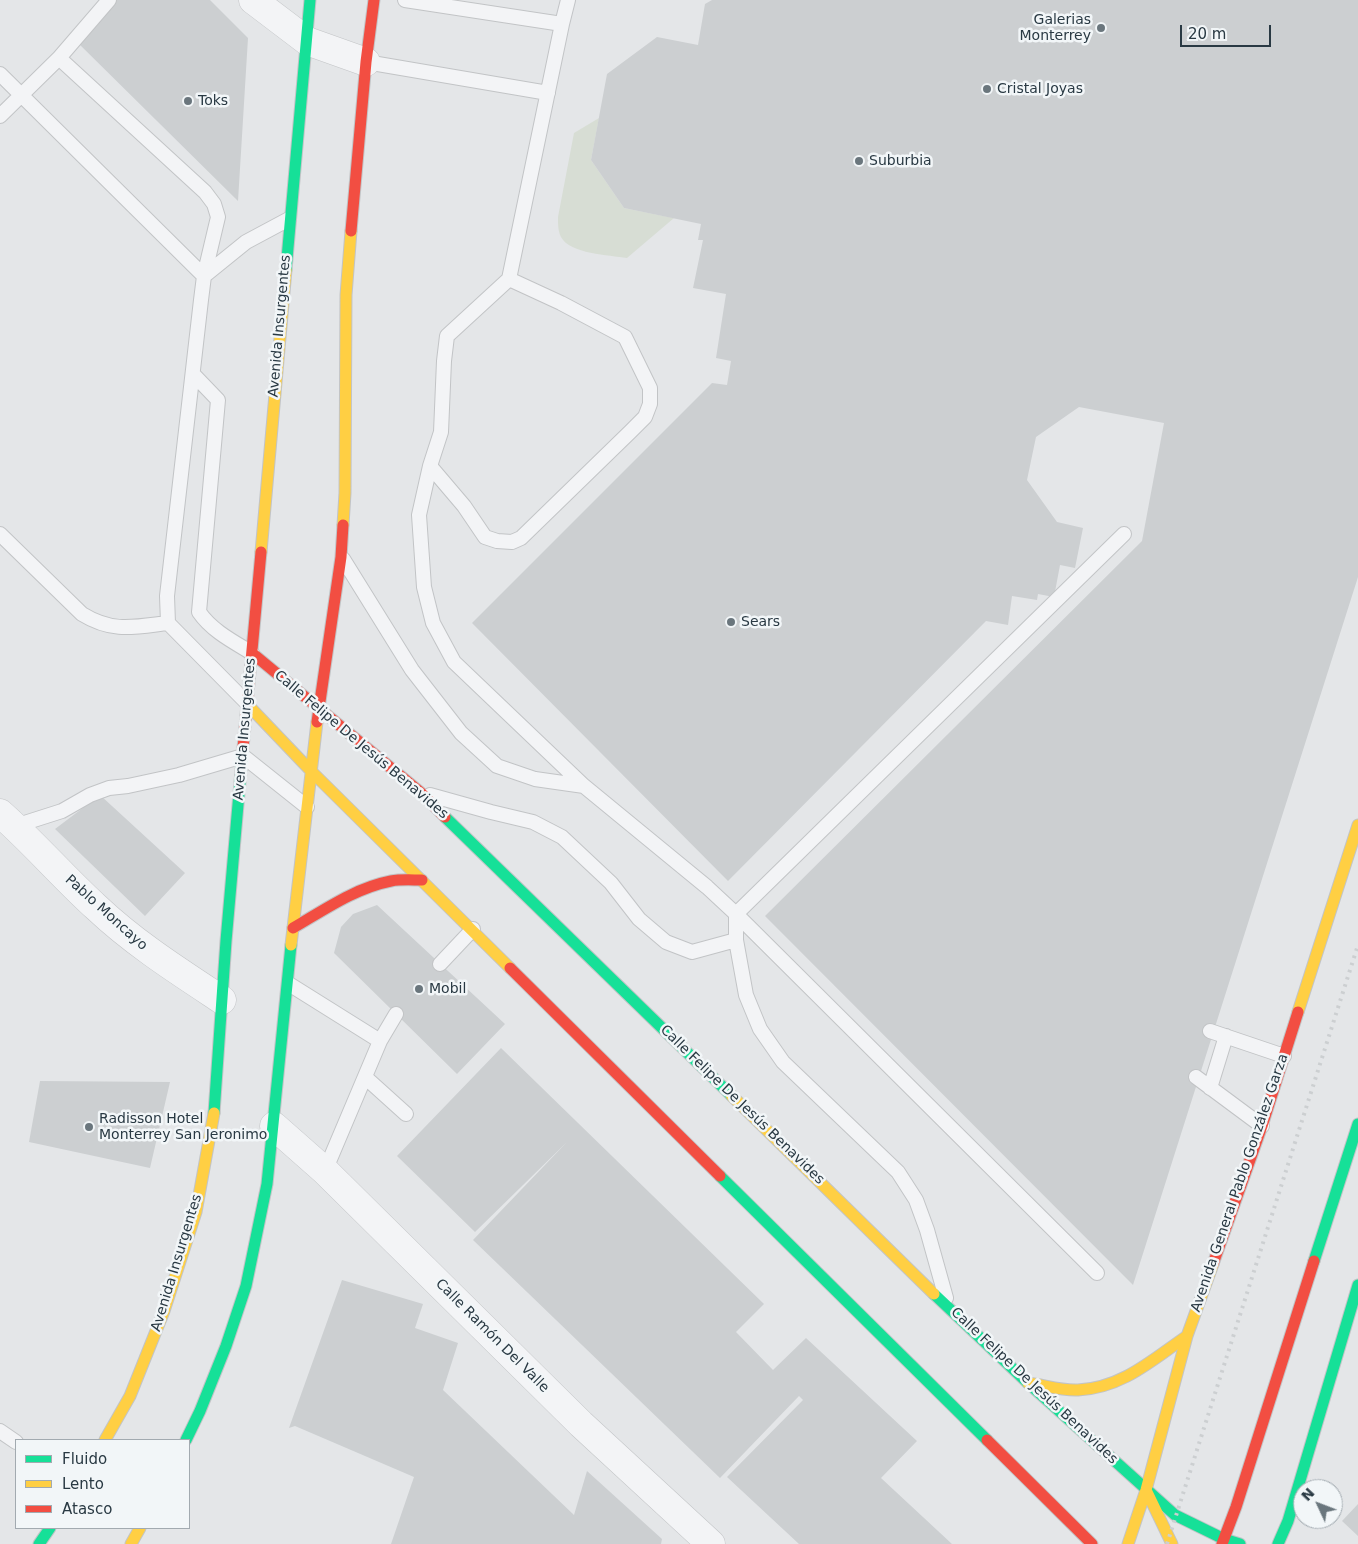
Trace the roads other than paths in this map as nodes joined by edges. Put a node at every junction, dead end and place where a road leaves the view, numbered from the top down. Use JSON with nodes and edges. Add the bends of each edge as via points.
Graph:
{"nodes":[{"id":1,"x":109,"y":0,"type":"edge"},
{"id":2,"x":253,"y":0,"type":"edge"},
{"id":3,"x":310,"y":0,"type":"edge"},
{"id":4,"x":374,"y":0,"type":"edge"},
{"id":5,"x":405,"y":0,"type":"edge"},
{"id":6,"x":568,"y":0,"type":"edge"},
{"id":7,"x":562,"y":24,"type":"junction"},
{"id":8,"x":307,"y":41,"type":"junction"},
{"id":9,"x":59,"y":58,"type":"junction"},
{"id":10,"x":366,"y":62,"type":"junction"},
{"id":11,"x":0,"y":74,"type":"edge"},
{"id":12,"x":548,"y":93,"type":"junction"},
{"id":13,"x":22,"y":95,"type":"junction"},
{"id":14,"x":0,"y":116,"type":"edge"},
{"id":15,"x":289,"y":219,"type":"junction"},
{"id":16,"x":204,"y":276,"type":"junction"},
{"id":17,"x":509,"y":279,"type":"junction"},
{"id":18,"x":193,"y":374,"type":"junction"},
{"id":19,"x":430,"y":466,"type":"junction"},
{"id":20,"x":0,"y":534,"type":"edge"},
{"id":21,"x":1124,"y":534,"type":"dead end"},
{"id":22,"x":341,"y":557,"type":"junction"},
{"id":23,"x":168,"y":622,"type":"junction"},
{"id":24,"x":252,"y":653,"type":"junction"},
{"id":25,"x":247,"y":704,"type":"junction"},
{"id":26,"x":318,"y":709,"type":"junction"},
{"id":27,"x":243,"y":756,"type":"junction"},
{"id":28,"x":312,"y":771,"type":"junction"},
{"id":29,"x":584,"y":786,"type":"junction"},
{"id":30,"x":420,"y":792,"type":"junction"},
{"id":31,"x":307,"y":807,"type":"junction"},
{"id":32,"x":8,"y":820,"type":"edge"},
{"id":33,"x":1358,"y":825,"type":"edge"},
{"id":34,"x":422,"y":880,"type":"junction"},
{"id":35,"x":736,"y":914,"type":"junction"},
{"id":36,"x":293,"y":928,"type":"junction"},
{"id":37,"x":473,"y":929,"type":"junction"},
{"id":38,"x":736,"y":940,"type":"junction"},
{"id":39,"x":440,"y":964,"type":"dead end"},
{"id":40,"x":289,"y":984,"type":"junction"},
{"id":41,"x":222,"y":1000,"type":"junction"},
{"id":42,"x":396,"y":1014,"type":"dead end"},
{"id":43,"x":1210,"y":1031,"type":"dead end"},
{"id":44,"x":1226,"y":1036,"type":"junction"},
{"id":45,"x":380,"y":1041,"type":"junction"},
{"id":46,"x":1284,"y":1056,"type":"junction"},
{"id":47,"x":1196,"y":1076,"type":"dead end"},
{"id":48,"x":365,"y":1077,"type":"junction"},
{"id":49,"x":1210,"y":1088,"type":"junction"},
{"id":50,"x":406,"y":1114,"type":"dead end"},
{"id":51,"x":1358,"y":1124,"type":"edge"},
{"id":52,"x":274,"y":1126,"type":"junction"},
{"id":53,"x":1262,"y":1126,"type":"junction"},
{"id":54,"x":325,"y":1171,"type":"junction"},
{"id":55,"x":1097,"y":1273,"type":"dead end"},
{"id":56,"x":1358,"y":1284,"type":"edge"},
{"id":57,"x":948,"y":1307,"type":"junction"},
{"id":58,"x":1187,"y":1336,"type":"junction"},
{"id":59,"x":1028,"y":1383,"type":"junction"},
{"id":60,"x":0,"y":1431,"type":"edge"},
{"id":61,"x":106,"y":1439,"type":"edge"},
{"id":62,"x":186,"y":1439,"type":"edge"},
{"id":63,"x":15,"y":1441,"type":"edge"},
{"id":64,"x":1146,"y":1490,"type":"junction"},
{"id":65,"x":49,"y":1529,"type":"edge"},
{"id":66,"x":139,"y":1529,"type":"edge"},
{"id":67,"x":1223,"y":1542,"type":"edge"},
{"id":68,"x":39,"y":1544,"type":"edge"},
{"id":69,"x":131,"y":1544,"type":"edge"},
{"id":70,"x":711,"y":1544,"type":"edge"},
{"id":71,"x":1092,"y":1544,"type":"edge"},
{"id":72,"x":1128,"y":1544,"type":"edge"},
{"id":73,"x":1172,"y":1544,"type":"edge"},
{"id":74,"x":1240,"y":1544,"type":"edge"},
{"id":75,"x":1278,"y":1544,"type":"edge"}],
"edges":[{"from":1,"to":9,"type":"lane"},
{"from":2,"to":8,"type":"street"},
{"from":3,"to":8,"type":"main road","name":"Avenida Insurgentes"},
{"from":4,"to":10,"type":"main road"},
{"from":5,"to":7,"type":"lane"},
{"from":6,"to":7,"type":"lane"},
{"from":7,"to":12,"type":"lane"},
{"from":8,"to":10,"type":"street"},
{"from":8,"to":15,"type":"main road","name":"Avenida Insurgentes"},
{"from":9,"to":13,"type":"lane"},
{"from":9,"to":16,"type":"lane","via":[[205,192],[214,204],[218,217]]},
{"from":10,"to":12,"type":"lane"},
{"from":10,"to":22,"type":"main road","via":[[346,295],[346,493]]},
{"from":11,"to":13,"type":"lane"},
{"from":12,"to":17,"type":"lane"},
{"from":13,"to":14,"type":"lane"},
{"from":13,"to":16,"type":"lane"},
{"from":15,"to":16,"type":"lane","via":[[246,242]]},
{"from":15,"to":24,"type":"main road","name":"Avenida Insurgentes"},
{"from":16,"to":18,"type":"lane"},
{"from":17,"to":19,"type":"lane","via":[[447,336],[441,432]]},
{"from":17,"to":19,"type":"lane","via":[[625,337],[650,388],[650,404],[645,416],[521,538],[512,542],[485,536]]},
{"from":18,"to":23,"type":"lane","via":[[167,596]]},
{"from":18,"to":24,"type":"lane","via":[[218,400],[199,612],[224,636]]},
{"from":19,"to":29,"type":"lane","via":[[419,516],[424,587],[433,623],[454,662]]},
{"from":20,"to":23,"type":"lane","via":[[82,614],[96,622],[126,628]]},
{"from":21,"to":35,"type":"lane"},
{"from":22,"to":26,"type":"main road"},
{"from":22,"to":29,"type":"lane","via":[[412,670],[461,733],[497,766],[535,779]]},
{"from":23,"to":25,"type":"lane"},
{"from":24,"to":25,"type":"main road","name":"Avenida Insurgentes"},
{"from":24,"to":26,"type":"main road","name":"Calle Felipe De Jesús Benavides"},
{"from":25,"to":27,"type":"main road","name":"Avenida Insurgentes"},
{"from":25,"to":28,"type":"main road"},
{"from":26,"to":28,"type":"main road"},
{"from":26,"to":30,"type":"main road","name":"Calle Felipe De Jesús Benavides"},
{"from":27,"to":31,"type":"lane"},
{"from":27,"to":32,"type":"lane","via":[[178,775],[109,788],[62,811]]},
{"from":27,"to":41,"type":"main road","name":"Avenida Insurgentes"},
{"from":28,"to":31,"type":"main road"},
{"from":28,"to":34,"type":"main road"},
{"from":29,"to":35,"type":"lane"},
{"from":30,"to":38,"type":"lane","via":[[533,822],[562,837],[611,883],[639,919],[666,942],[692,952]]},
{"from":30,"to":57,"type":"main road","name":"Calle Felipe De Jesús Benavides"},
{"from":31,"to":36,"type":"main road"},
{"from":32,"to":41,"type":"street","name":"Pablo Moncayo","via":[[128,936]]},
{"from":33,"to":46,"type":"main road","name":"Avenida General Pablo González Garza"},
{"from":34,"to":36,"type":"main road","via":[[389,881],[365,888]]},
{"from":34,"to":37,"type":"main road"},
{"from":35,"to":38,"type":"lane"},
{"from":35,"to":55,"type":"lane"},
{"from":36,"to":40,"type":"main road"},
{"from":37,"to":39,"type":"lane"},
{"from":37,"to":71,"type":"main road"},
{"from":38,"to":57,"type":"lane","via":[[746,995],[760,1029],[783,1062],[898,1172],[916,1200]]},
{"from":40,"to":45,"type":"lane"},
{"from":40,"to":52,"type":"main road"},
{"from":41,"to":61,"type":"main road","name":"Avenida Insurgentes","via":[[213,1121],[196,1212],[164,1311],[130,1396]]},
{"from":42,"to":45,"type":"lane"},
{"from":43,"to":44,"type":"lane"},
{"from":44,"to":46,"type":"lane"},
{"from":44,"to":49,"type":"lane"},
{"from":45,"to":48,"type":"lane"},
{"from":46,"to":53,"type":"main road","name":"Avenida General Pablo González Garza"},
{"from":47,"to":49,"type":"lane"},
{"from":48,"to":50,"type":"lane"},
{"from":48,"to":54,"type":"lane"},
{"from":49,"to":53,"type":"lane"},
{"from":51,"to":67,"type":"main road"},
{"from":52,"to":54,"type":"street","name":"Calle Ramón Del Valle"},
{"from":52,"to":62,"type":"main road","via":[[267,1184],[246,1286],[223,1354]]},
{"from":53,"to":58,"type":"main road","name":"Avenida General Pablo González Garza"},
{"from":54,"to":70,"type":"street","name":"Calle Ramón Del Valle","via":[[581,1424]]},
{"from":56,"to":75,"type":"main road","via":[[1288,1521]]},
{"from":57,"to":59,"type":"main road","name":"Calle Felipe De Jesús Benavides"},
{"from":58,"to":59,"type":"main road","via":[[1126,1378],[1102,1387],[1076,1390]]},
{"from":58,"to":64,"type":"main road","name":"Avenida General Pablo González Garza"},
{"from":59,"to":64,"type":"main road","name":"Calle Felipe De Jesús Benavides"},
{"from":60,"to":63,"type":"lane"},
{"from":64,"to":67,"type":"main road","name":"Calle Felipe De Jesús Benavides","via":[[1175,1516]]},
{"from":64,"to":72,"type":"main road","name":"Avenida General Pablo González Garza"},
{"from":64,"to":73,"type":"main road"},
{"from":65,"to":68,"type":"main road"},
{"from":66,"to":69,"type":"main road"},
{"from":67,"to":74,"type":"main road","name":"Calle Felipe De Jesús Benavides"}]}
